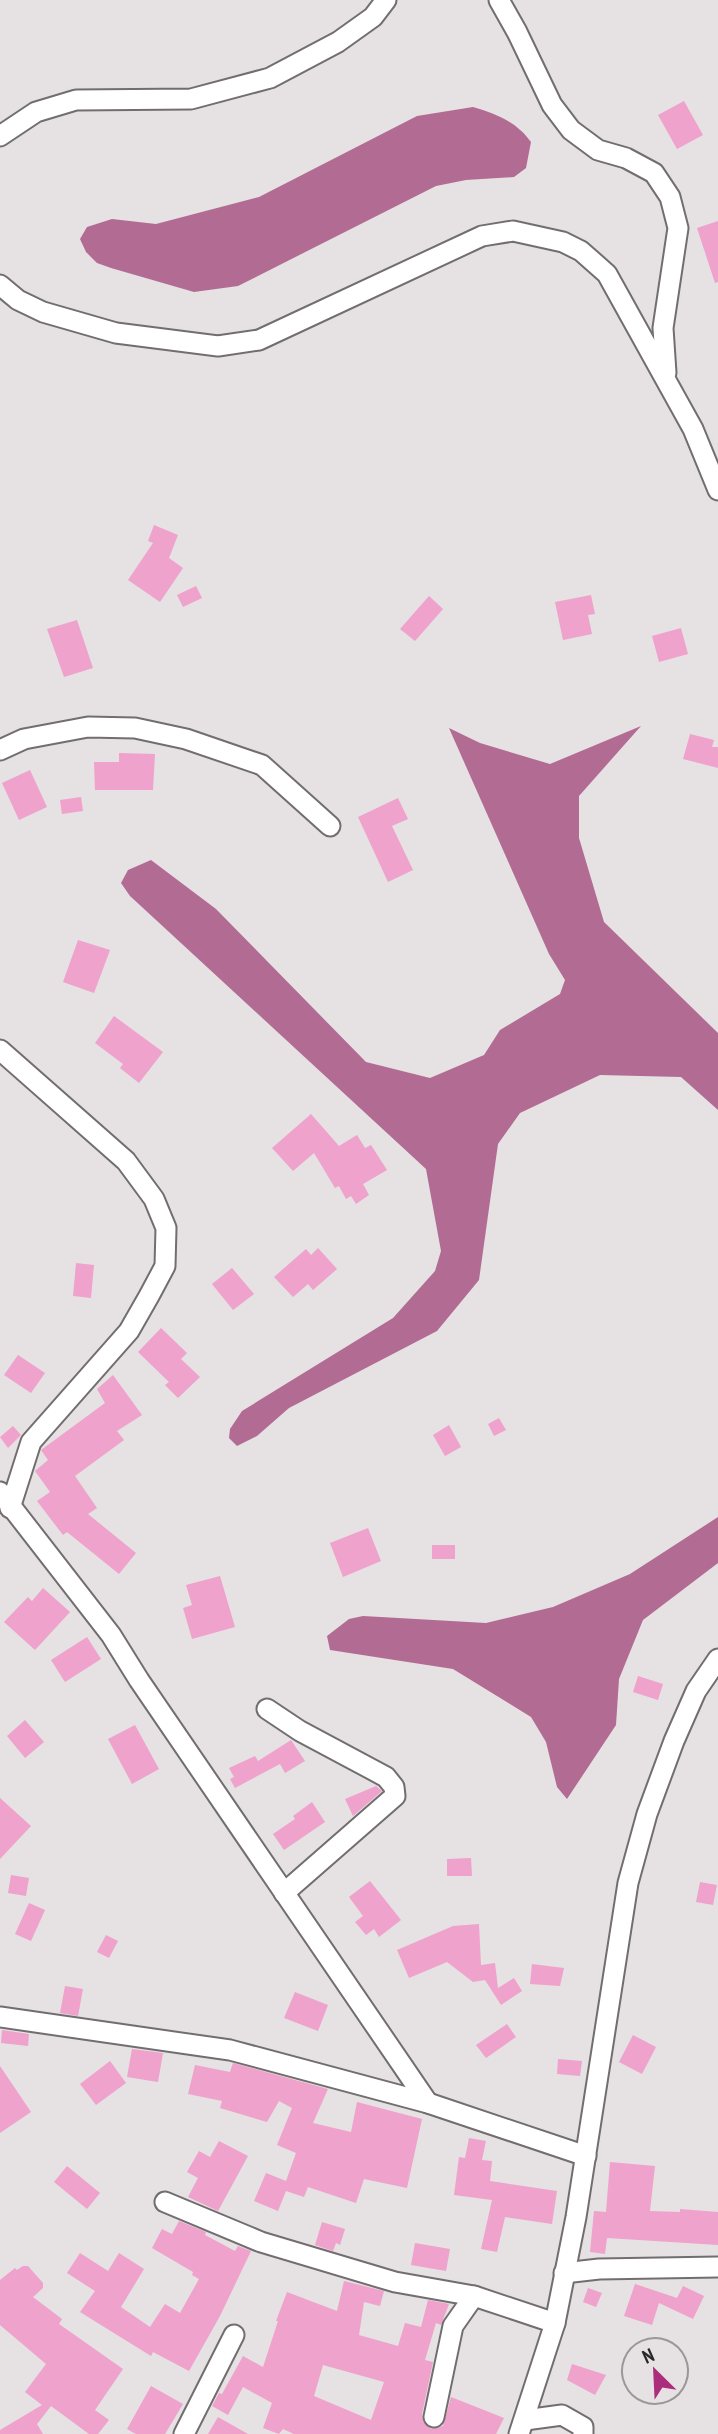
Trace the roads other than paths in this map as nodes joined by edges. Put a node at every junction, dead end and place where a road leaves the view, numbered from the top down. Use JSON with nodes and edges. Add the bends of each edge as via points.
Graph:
{"nodes":[{"id":1,"x":386,"y":0,"type":"edge"},
{"id":2,"x":499,"y":0,"type":"edge"},
{"id":3,"x":0,"y":136,"type":"edge"},
{"id":4,"x":0,"y":285,"type":"edge"},
{"id":5,"x":666,"y":380,"type":"junction"},
{"id":6,"x":718,"y":490,"type":"edge"},
{"id":7,"x":0,"y":750,"type":"edge"},
{"id":8,"x":330,"y":826,"type":"dead end"},
{"id":9,"x":0,"y":1050,"type":"edge"},
{"id":10,"x":5,"y":1500,"type":"edge"},
{"id":11,"x":718,"y":1659,"type":"edge"},
{"id":12,"x":268,"y":1709,"type":"dead end"},
{"id":13,"x":284,"y":1893,"type":"junction"},
{"id":14,"x":0,"y":2017,"type":"edge"},
{"id":15,"x":428,"y":2103,"type":"junction"},
{"id":16,"x":586,"y":2156,"type":"junction"},
{"id":17,"x":165,"y":2202,"type":"dead end"},
{"id":18,"x":718,"y":2267,"type":"edge"},
{"id":19,"x":564,"y":2273,"type":"junction"},
{"id":20,"x":474,"y":2296,"type":"junction"},
{"id":21,"x":555,"y":2323,"type":"junction"},
{"id":22,"x":234,"y":2335,"type":"dead end"},
{"id":23,"x":434,"y":2417,"type":"dead end"},
{"id":24,"x":522,"y":2427,"type":"edge"},
{"id":25,"x":184,"y":2434,"type":"edge"},
{"id":26,"x":583,"y":2434,"type":"edge"}],
"edges":[{"from":1,"to":3,"type":"street","via":[[373,17],[338,42],[270,78],[191,99],[76,100],[36,112]]},
{"from":2,"to":5,"type":"street","via":[[552,105],[571,130],[598,150],[654,173],[670,197],[678,228],[663,328]]},
{"from":4,"to":5,"type":"street","via":[[43,312],[116,333],[218,346],[259,340],[482,236],[513,231],[564,242],[582,251],[607,274]]},
{"from":5,"to":6,"type":"street"},
{"from":7,"to":8,"type":"street","via":[[24,738],[88,727],[135,728],[186,739],[262,765]]},
{"from":9,"to":10,"type":"street","via":[[126,1161],[154,1199],[166,1228],[165,1266],[129,1331],[31,1442]]},
{"from":10,"to":13,"type":"street","via":[[111,1635]]},
{"from":11,"to":16,"type":"street","via":[[696,1691],[674,1741],[628,1883]]},
{"from":12,"to":13,"type":"street","via":[[386,1777],[395,1796]]},
{"from":13,"to":15,"type":"street"},
{"from":14,"to":15,"type":"street","via":[[230,2050]]},
{"from":15,"to":16,"type":"street"},
{"from":16,"to":19,"type":"street"},
{"from":17,"to":20,"type":"street","via":[[261,2242],[395,2282]]},
{"from":18,"to":19,"type":"street"},
{"from":19,"to":21,"type":"street"},
{"from":20,"to":21,"type":"street"},
{"from":20,"to":23,"type":"street","via":[[453,2326]]},
{"from":21,"to":24,"type":"street"},
{"from":22,"to":25,"type":"street"},
{"from":24,"to":26,"type":"street","via":[[562,2415],[583,2427]]}]}
